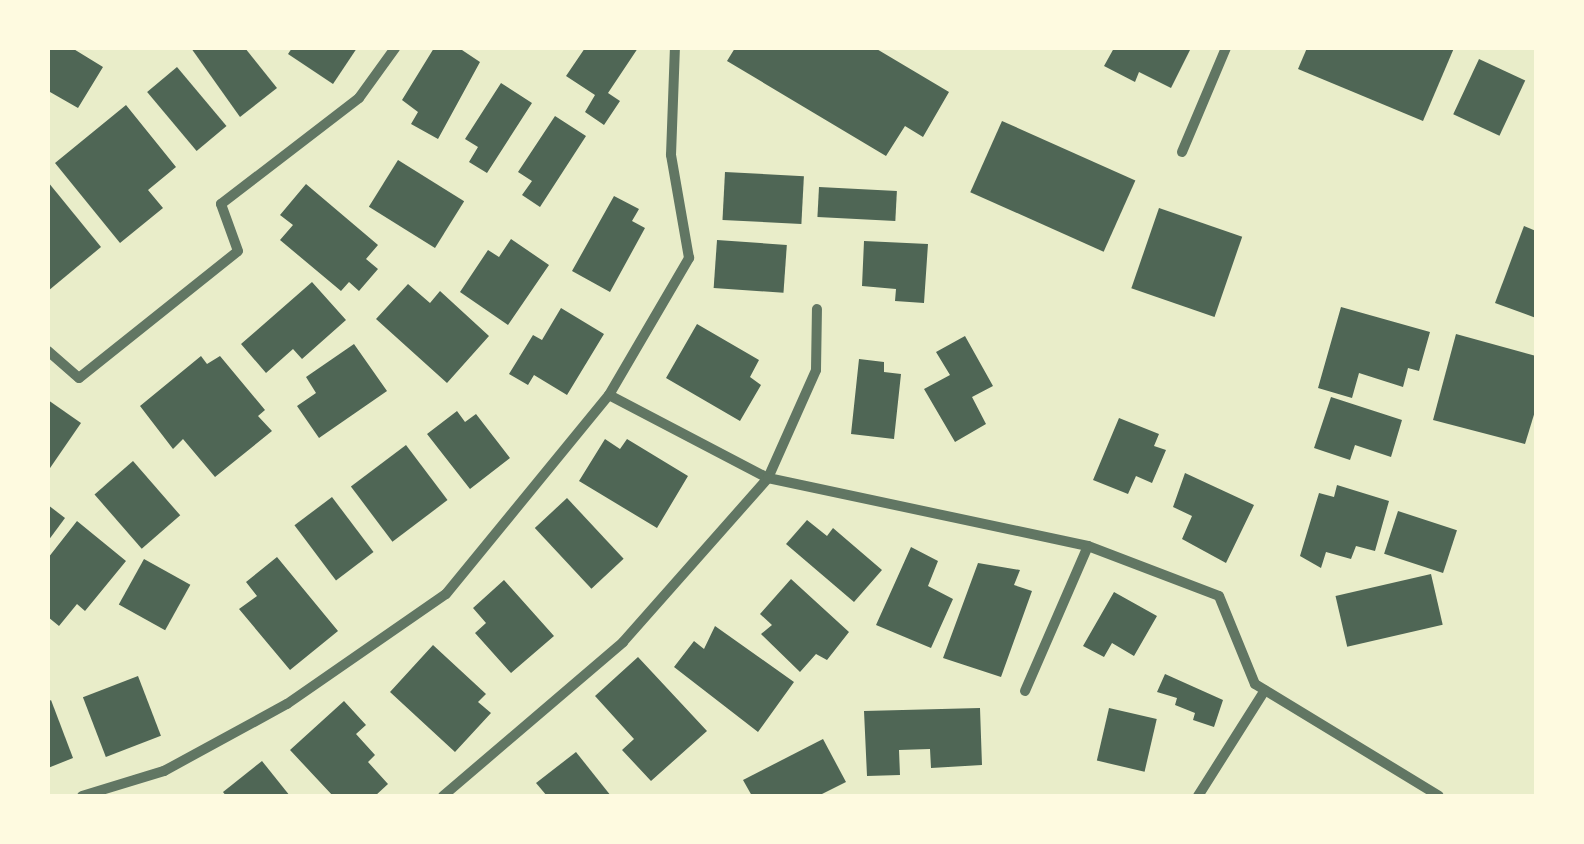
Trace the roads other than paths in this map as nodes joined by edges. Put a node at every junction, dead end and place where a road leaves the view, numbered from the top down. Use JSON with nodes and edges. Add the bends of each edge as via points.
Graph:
{"nodes":[{"id":1,"x":395,"y":48,"type":"edge"},
{"id":2,"x":675,"y":48,"type":"edge"},
{"id":3,"x":1226,"y":48,"type":"edge"},
{"id":4,"x":1182,"y":152,"type":"dead end"},
{"id":5,"x":818,"y":308,"type":"dead end"},
{"id":6,"x":48,"y":351,"type":"edge"},
{"id":7,"x":610,"y":394,"type":"junction"},
{"id":8,"x":768,"y":478,"type":"junction"},
{"id":9,"x":1088,"y":546,"type":"junction"},
{"id":10,"x":1264,"y":690,"type":"junction"},
{"id":11,"x":1025,"y":692,"type":"dead end"},
{"id":12,"x":82,"y":796,"type":"edge"},
{"id":13,"x":443,"y":796,"type":"edge"},
{"id":14,"x":1198,"y":796,"type":"edge"},
{"id":15,"x":1439,"y":796,"type":"edge"}],
"edges":[{"from":1,"to":6,"type":"street","via":[[359,98],[221,204],[238,251],[79,378]]},
{"from":2,"to":7,"type":"street","via":[[671,155],[689,258]]},
{"from":3,"to":4,"type":"street"},
{"from":5,"to":8,"type":"street","via":[[816,370]]},
{"from":7,"to":8,"type":"street"},
{"from":7,"to":12,"type":"street","via":[[446,594],[269,714],[164,771]]},
{"from":8,"to":9,"type":"street"},
{"from":8,"to":13,"type":"street","via":[[623,642]]},
{"from":9,"to":10,"type":"street","via":[[1220,596],[1255,684]]},
{"from":9,"to":11,"type":"street"},
{"from":10,"to":14,"type":"street"},
{"from":10,"to":15,"type":"street"}]}
